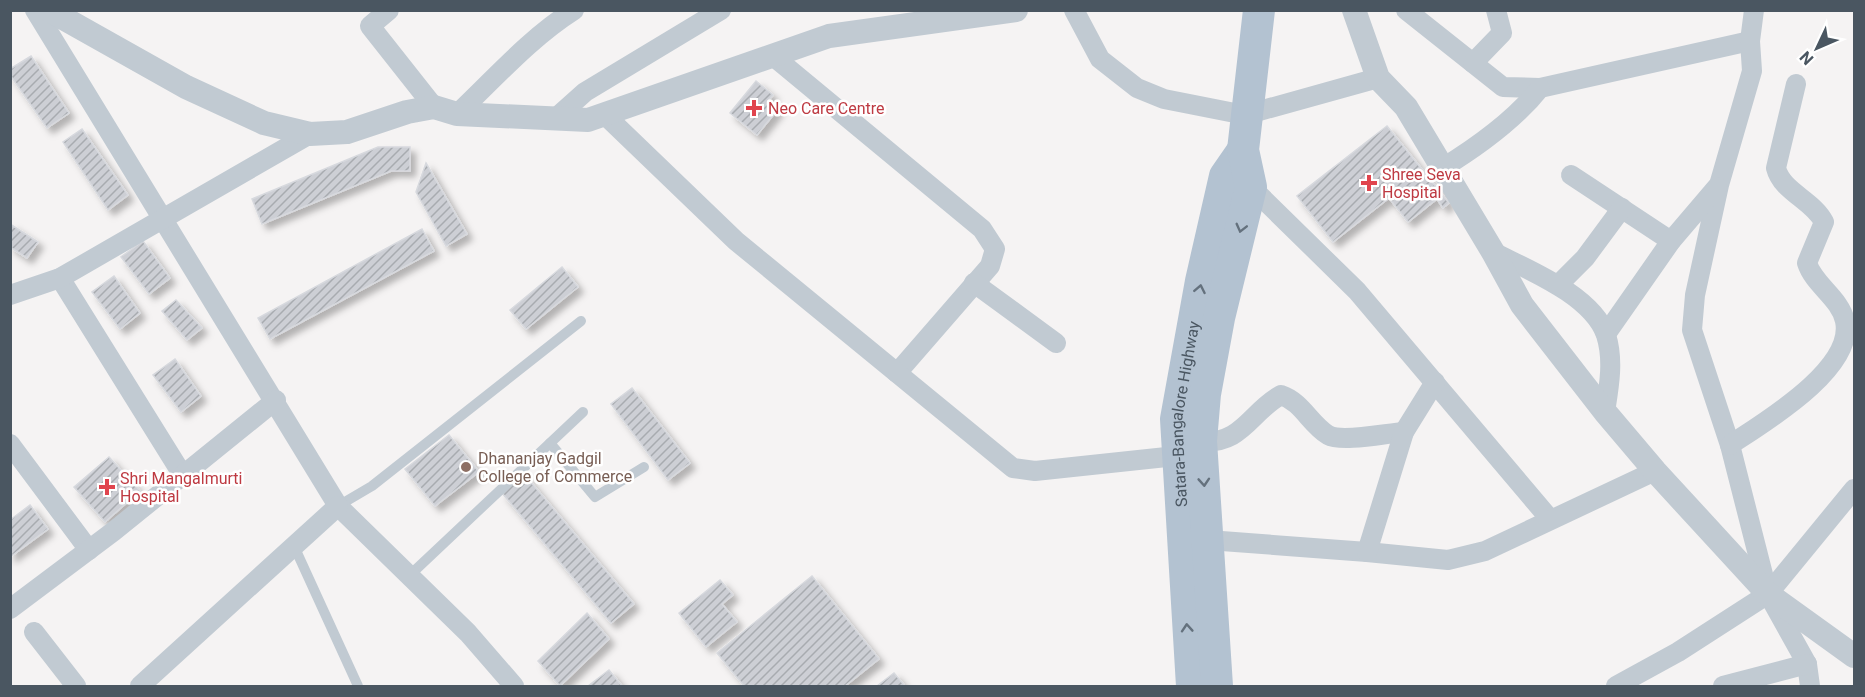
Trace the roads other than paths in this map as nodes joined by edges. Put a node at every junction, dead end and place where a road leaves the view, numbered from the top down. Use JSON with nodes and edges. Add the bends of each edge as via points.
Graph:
{"nodes":[{"id":1,"x":35,"y":10,"type":"edge"},
{"id":2,"x":49,"y":10,"type":"edge"},
{"id":3,"x":389,"y":10,"type":"edge"},
{"id":4,"x":574,"y":10,"type":"edge"},
{"id":5,"x":1016,"y":10,"type":"edge"},
{"id":6,"x":1074,"y":10,"type":"edge"},
{"id":7,"x":1259,"y":10,"type":"edge"},
{"id":8,"x":1354,"y":10,"type":"edge"},
{"id":9,"x":1406,"y":10,"type":"edge"},
{"id":10,"x":1496,"y":10,"type":"edge"},
{"id":11,"x":1754,"y":10,"type":"edge"},
{"id":12,"x":719,"y":11,"type":"edge"},
{"id":13,"x":1750,"y":41,"type":"junction"},
{"id":14,"x":773,"y":56,"type":"junction"},
{"id":15,"x":1473,"y":63,"type":"junction"},
{"id":16,"x":1378,"y":78,"type":"junction"},
{"id":17,"x":1796,"y":84,"type":"dead end"},
{"id":18,"x":1540,"y":88,"type":"junction"},
{"id":19,"x":434,"y":107,"type":"junction"},
{"id":20,"x":458,"y":114,"type":"junction"},
{"id":21,"x":605,"y":115,"type":"junction"},
{"id":22,"x":1245,"y":115,"type":"junction"},
{"id":23,"x":557,"y":117,"type":"junction"},
{"id":24,"x":310,"y":134,"type":"junction"},
{"id":25,"x":1441,"y":169,"type":"junction"},
{"id":26,"x":1571,"y":175,"type":"dead end"},
{"id":27,"x":1238,"y":182,"type":"junction"},
{"id":28,"x":1719,"y":185,"type":"junction"},
{"id":29,"x":1622,"y":208,"type":"junction"},
{"id":30,"x":162,"y":217,"type":"junction"},
{"id":31,"x":1671,"y":241,"type":"junction"},
{"id":32,"x":1493,"y":252,"type":"junction"},
{"id":33,"x":60,"y":278,"type":"junction"},
{"id":34,"x":974,"y":283,"type":"junction"},
{"id":35,"x":1558,"y":285,"type":"junction"},
{"id":36,"x":10,"y":295,"type":"edge"},
{"id":37,"x":581,"y":321,"type":"dead end"},
{"id":38,"x":1606,"y":334,"type":"junction"},
{"id":39,"x":1056,"y":343,"type":"dead end"},
{"id":40,"x":897,"y":373,"type":"junction"},
{"id":41,"x":1435,"y":382,"type":"junction"},
{"id":42,"x":276,"y":400,"type":"junction"},
{"id":43,"x":583,"y":412,"type":"dead end"},
{"id":44,"x":1605,"y":412,"type":"junction"},
{"id":45,"x":1404,"y":432,"type":"junction"},
{"id":46,"x":550,"y":443,"type":"junction"},
{"id":47,"x":10,"y":444,"type":"edge"},
{"id":48,"x":1730,"y":445,"type":"junction"},
{"id":49,"x":1189,"y":448,"type":"junction"},
{"id":50,"x":644,"y":468,"type":"dead end"},
{"id":51,"x":1655,"y":471,"type":"junction"},
{"id":52,"x":182,"y":474,"type":"junction"},
{"id":53,"x":1854,"y":489,"type":"edge"},
{"id":54,"x":338,"y":506,"type":"junction"},
{"id":55,"x":1549,"y":518,"type":"junction"},
{"id":56,"x":1208,"y":540,"type":"junction"},
{"id":57,"x":294,"y":546,"type":"junction"},
{"id":58,"x":88,"y":550,"type":"junction"},
{"id":59,"x":1367,"y":552,"type":"junction"},
{"id":60,"x":410,"y":575,"type":"junction"},
{"id":61,"x":1768,"y":594,"type":"junction"},
{"id":62,"x":10,"y":609,"type":"edge"},
{"id":63,"x":34,"y":632,"type":"dead end"},
{"id":64,"x":1854,"y":656,"type":"edge"},
{"id":65,"x":1807,"y":664,"type":"junction"},
{"id":66,"x":1723,"y":686,"type":"edge"},
{"id":67,"x":76,"y":687,"type":"edge"},
{"id":68,"x":140,"y":687,"type":"edge"},
{"id":69,"x":358,"y":687,"type":"edge"},
{"id":70,"x":514,"y":687,"type":"edge"},
{"id":71,"x":1192,"y":687,"type":"edge"},
{"id":72,"x":1218,"y":687,"type":"edge"},
{"id":73,"x":1616,"y":687,"type":"edge"},
{"id":74,"x":1810,"y":687,"type":"edge"}],
"edges":[{"from":1,"to":30,"type":"street"},
{"from":2,"to":24,"type":"street","via":[[186,87],[264,123]]},
{"from":3,"to":19,"type":"street","via":[[370,26]]},
{"from":4,"to":20,"type":"street","via":[[518,55]]},
{"from":5,"to":14,"type":"street","via":[[829,36]]},
{"from":6,"to":22,"type":"street","via":[[1100,59],[1137,88],[1164,99]]},
{"from":7,"to":22,"type":"main road","name":"Satara-Bangalore Highway"},
{"from":8,"to":16,"type":"street"},
{"from":9,"to":15,"type":"street"},
{"from":10,"to":15,"type":"street","via":[[1502,33]]},
{"from":11,"to":13,"type":"street"},
{"from":12,"to":23,"type":"street","via":[[585,92]]},
{"from":13,"to":18,"type":"street"},
{"from":13,"to":28,"type":"street","via":[[1752,72]]},
{"from":14,"to":21,"type":"street"},
{"from":14,"to":34,"type":"street","via":[[982,229],[995,249],[994,258]]},
{"from":15,"to":18,"type":"street","via":[[1503,87]]},
{"from":16,"to":22,"type":"street"},
{"from":16,"to":25,"type":"street","via":[[1406,107]]},
{"from":17,"to":48,"type":"street","via":[[1776,168],[1785,184],[1824,222],[1807,263],[1811,274],[1839,308],[1845,321],[1844,339],[1819,380]]},
{"from":18,"to":25,"type":"street","via":[[1482,142]]},
{"from":19,"to":20,"type":"street"},
{"from":19,"to":24,"type":"street","via":[[346,132]]},
{"from":20,"to":23,"type":"street"},
{"from":21,"to":23,"type":"street","via":[[588,120]]},
{"from":21,"to":40,"type":"street","via":[[735,241]]},
{"from":22,"to":27,"type":"main road","name":"Satara-Bangalore Highway"},
{"from":24,"to":30,"type":"street"},
{"from":25,"to":32,"type":"street"},
{"from":26,"to":29,"type":"street"},
{"from":27,"to":41,"type":"street","via":[[1357,291]]},
{"from":27,"to":49,"type":"main road","name":"Satara-Bangalore Highway","via":[[1181,383],[1176,419]]},
{"from":28,"to":31,"type":"street"},
{"from":28,"to":48,"type":"street","via":[[1695,295],[1692,330]]},
{"from":29,"to":31,"type":"street"},
{"from":29,"to":35,"type":"street","via":[[1585,258]]},
{"from":30,"to":33,"type":"street"},
{"from":30,"to":42,"type":"street"},
{"from":31,"to":38,"type":"street"},
{"from":32,"to":35,"type":"street"},
{"from":32,"to":44,"type":"street","via":[[1522,305]]},
{"from":33,"to":36,"type":"street"},
{"from":33,"to":52,"type":"street"},
{"from":34,"to":39,"type":"street"},
{"from":34,"to":40,"type":"street"},
{"from":35,"to":38,"type":"street","via":[[1589,310]]},
{"from":37,"to":54,"type":"lane","via":[[372,486]]},
{"from":38,"to":44,"type":"street","via":[[1611,374]]},
{"from":40,"to":49,"type":"street","via":[[1013,468],[1035,471]]},
{"from":41,"to":45,"type":"street"},
{"from":41,"to":55,"type":"street"},
{"from":42,"to":52,"type":"street"},
{"from":42,"to":54,"type":"street"},
{"from":43,"to":46,"type":"lane"},
{"from":44,"to":51,"type":"street"},
{"from":45,"to":49,"type":"street","via":[[1329,436],[1290,398],[1281,395],[1244,429],[1228,438]]},
{"from":45,"to":59,"type":"street"},
{"from":46,"to":50,"type":"lane","via":[[595,497]]},
{"from":46,"to":60,"type":"lane"},
{"from":47,"to":58,"type":"street"},
{"from":48,"to":61,"type":"street"},
{"from":49,"to":56,"type":"main road","name":"Satara-Bangalore Highway","one_way":true},
{"from":71,"to":49,"type":"main road","name":"Satara-Bangalore Highway","one_way":true},
{"from":51,"to":55,"type":"street"},
{"from":51,"to":61,"type":"street"},
{"from":52,"to":58,"type":"street"},
{"from":53,"to":61,"type":"street"},
{"from":54,"to":57,"type":"street"},
{"from":54,"to":60,"type":"street"},
{"from":55,"to":59,"type":"street","via":[[1485,551],[1448,560]]},
{"from":56,"to":59,"type":"street"},
{"from":56,"to":72,"type":"main road","name":"Satara-Bangalore Highway"},
{"from":57,"to":68,"type":"street"},
{"from":57,"to":69,"type":"lane"},
{"from":58,"to":62,"type":"street"},
{"from":60,"to":70,"type":"street","via":[[468,633]]},
{"from":61,"to":64,"type":"street"},
{"from":61,"to":65,"type":"street"},
{"from":61,"to":73,"type":"street"},
{"from":63,"to":67,"type":"street"},
{"from":65,"to":66,"type":"street"},
{"from":65,"to":74,"type":"street"}]}
